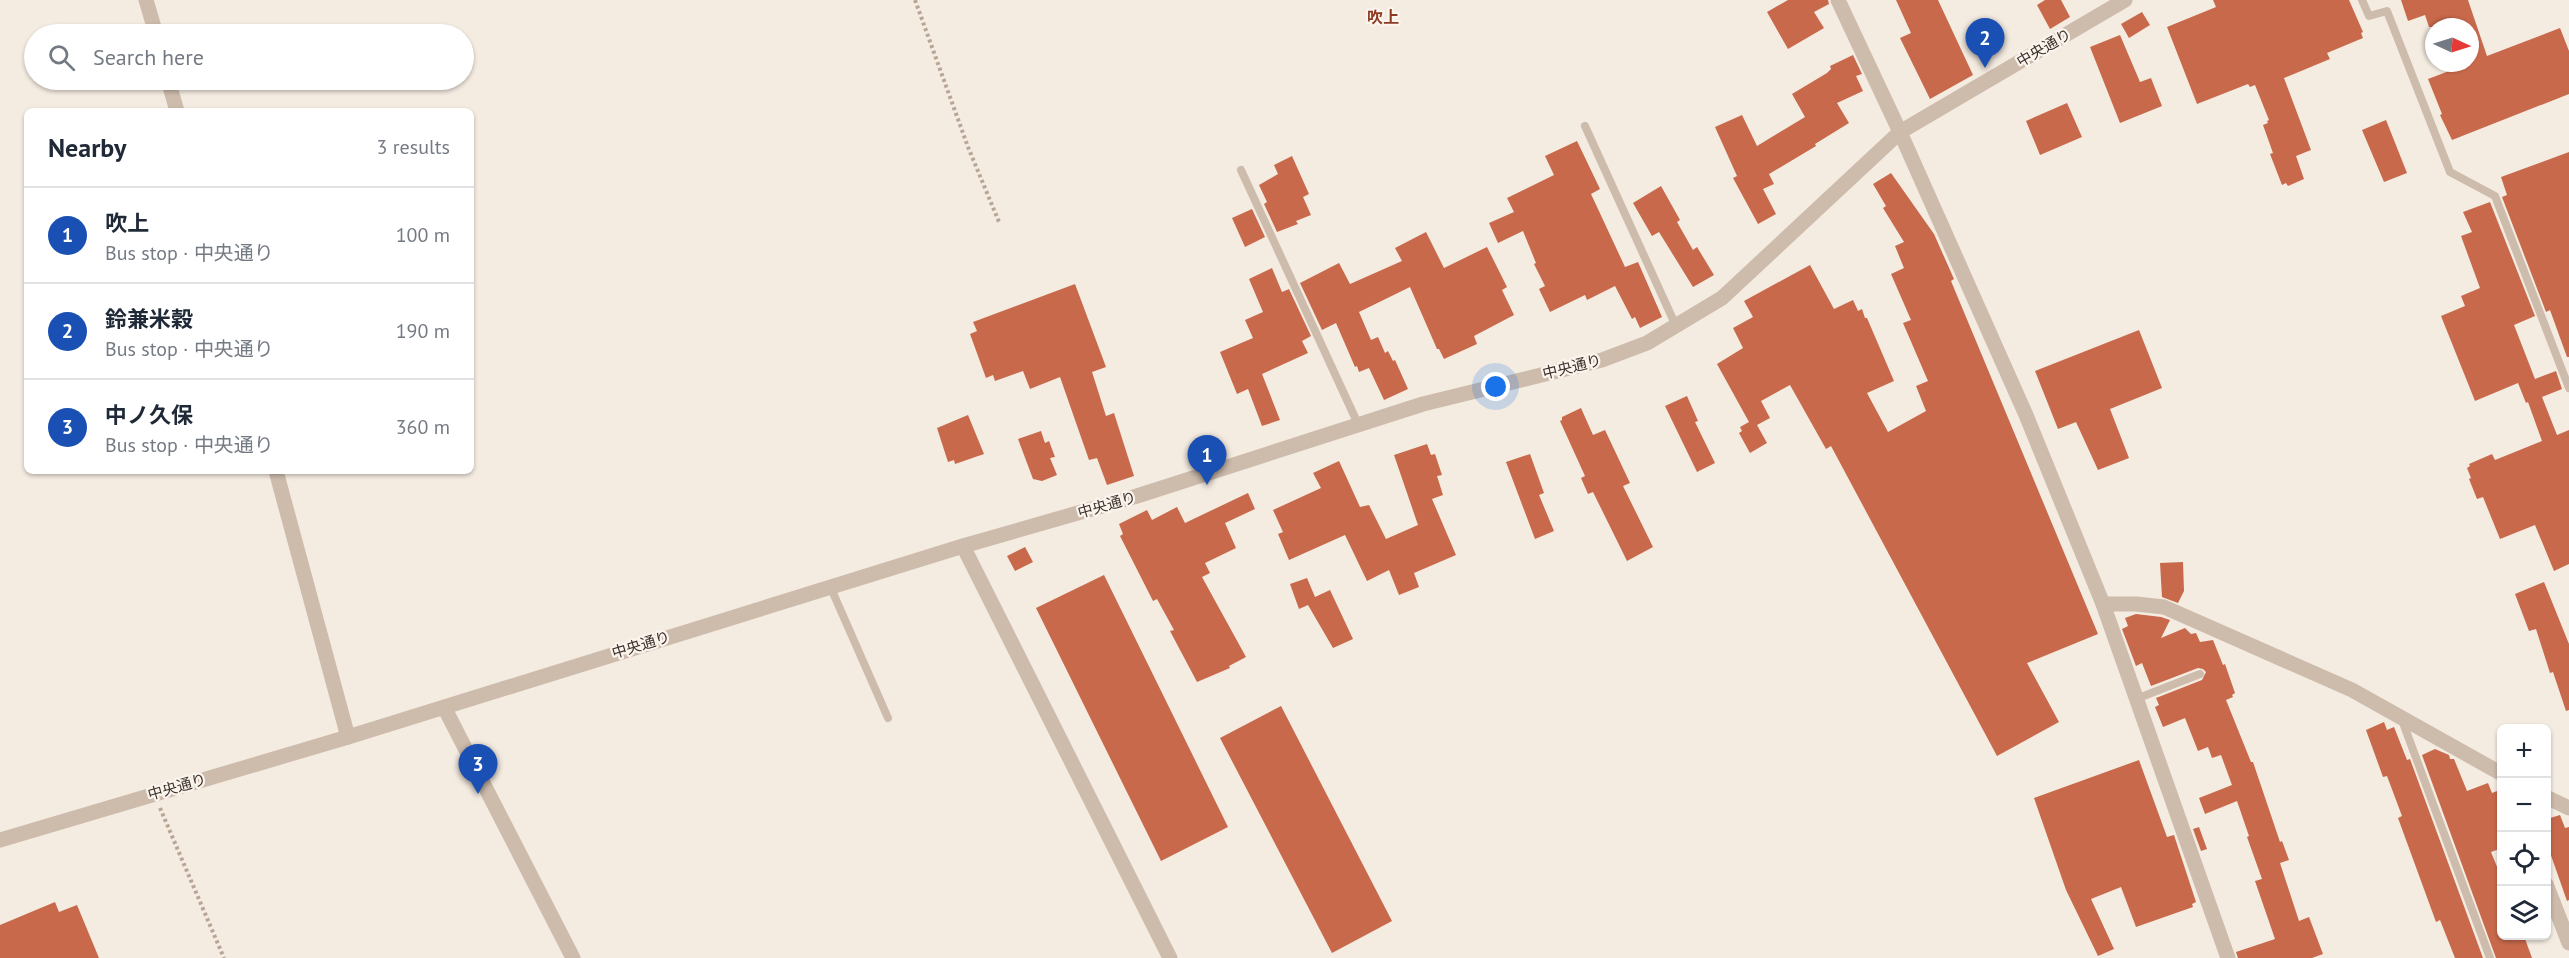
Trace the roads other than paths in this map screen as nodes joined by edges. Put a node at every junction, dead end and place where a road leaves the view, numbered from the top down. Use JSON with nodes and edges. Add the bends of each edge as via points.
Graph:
{"nodes":[{"id":1,"x":146,"y":0,"type":"edge"},
{"id":2,"x":1838,"y":0,"type":"edge"},
{"id":3,"x":2125,"y":0,"type":"edge"},
{"id":4,"x":2362,"y":0,"type":"edge"},
{"id":5,"x":153,"y":24,"type":"edge"},
{"id":6,"x":171,"y":90,"type":"edge"},
{"id":7,"x":176,"y":108,"type":"edge"},
{"id":8,"x":1585,"y":126,"type":"dead end"},
{"id":9,"x":1900,"y":132,"type":"junction"},
{"id":10,"x":1241,"y":170,"type":"dead end"},
{"id":11,"x":1676,"y":326,"type":"junction"},
{"id":12,"x":2569,"y":388,"type":"edge"},
{"id":13,"x":1358,"y":424,"type":"junction"},
{"id":14,"x":277,"y":474,"type":"edge"},
{"id":15,"x":963,"y":546,"type":"junction"},
{"id":16,"x":830,"y":586,"type":"junction"},
{"id":17,"x":2103,"y":604,"type":"junction"},
{"id":18,"x":2200,"y":674,"type":"dead end"},
{"id":19,"x":2136,"y":699,"type":"junction"},
{"id":20,"x":444,"y":707,"type":"junction"},
{"id":21,"x":888,"y":718,"type":"dead end"},
{"id":22,"x":2402,"y":719,"type":"junction"},
{"id":23,"x":348,"y":737,"type":"junction"},
{"id":24,"x":2497,"y":771,"type":"edge"},
{"id":25,"x":2551,"y":799,"type":"edge"},
{"id":26,"x":2569,"y":808,"type":"edge"},
{"id":27,"x":0,"y":840,"type":"edge"},
{"id":28,"x":2548,"y":886,"type":"edge"},
{"id":29,"x":2569,"y":943,"type":"edge"},
{"id":30,"x":573,"y":958,"type":"edge"},
{"id":31,"x":1170,"y":958,"type":"edge"},
{"id":32,"x":2228,"y":958,"type":"edge"},
{"id":33,"x":2490,"y":958,"type":"edge"}],
"edges":[{"from":1,"to":5,"type":"street"},
{"from":2,"to":9,"type":"street"},
{"from":3,"to":9,"type":"street","name":"中央通り"},
{"from":4,"to":12,"type":"lane","via":[[2369,16],[2387,11],[2450,172],[2495,196]]},
{"from":6,"to":7,"type":"street"},
{"from":8,"to":11,"type":"lane"},
{"from":9,"to":11,"type":"street","name":"中央通り","via":[[1722,298]]},
{"from":9,"to":17,"type":"street","via":[[2026,415]]},
{"from":10,"to":13,"type":"lane"},
{"from":11,"to":13,"type":"street","name":"中央通り","via":[[1647,343],[1602,360]]},
{"from":13,"to":15,"type":"street","name":"中央通り","via":[[1137,496]]},
{"from":14,"to":23,"type":"street"},
{"from":15,"to":16,"type":"street","name":"中央通り"},
{"from":15,"to":31,"type":"street"},
{"from":16,"to":20,"type":"street","name":"中央通り"},
{"from":16,"to":21,"type":"lane"},
{"from":17,"to":19,"type":"street"},
{"from":17,"to":22,"type":"street","via":[[2164,607],[2352,690]]},
{"from":18,"to":19,"type":"lane"},
{"from":19,"to":32,"type":"street"},
{"from":20,"to":23,"type":"street","name":"中央通り"},
{"from":20,"to":30,"type":"street"},
{"from":22,"to":24,"type":"street"},
{"from":22,"to":33,"type":"lane"},
{"from":23,"to":27,"type":"street","name":"中央通り"},
{"from":25,"to":26,"type":"street"},
{"from":28,"to":29,"type":"street"}]}
